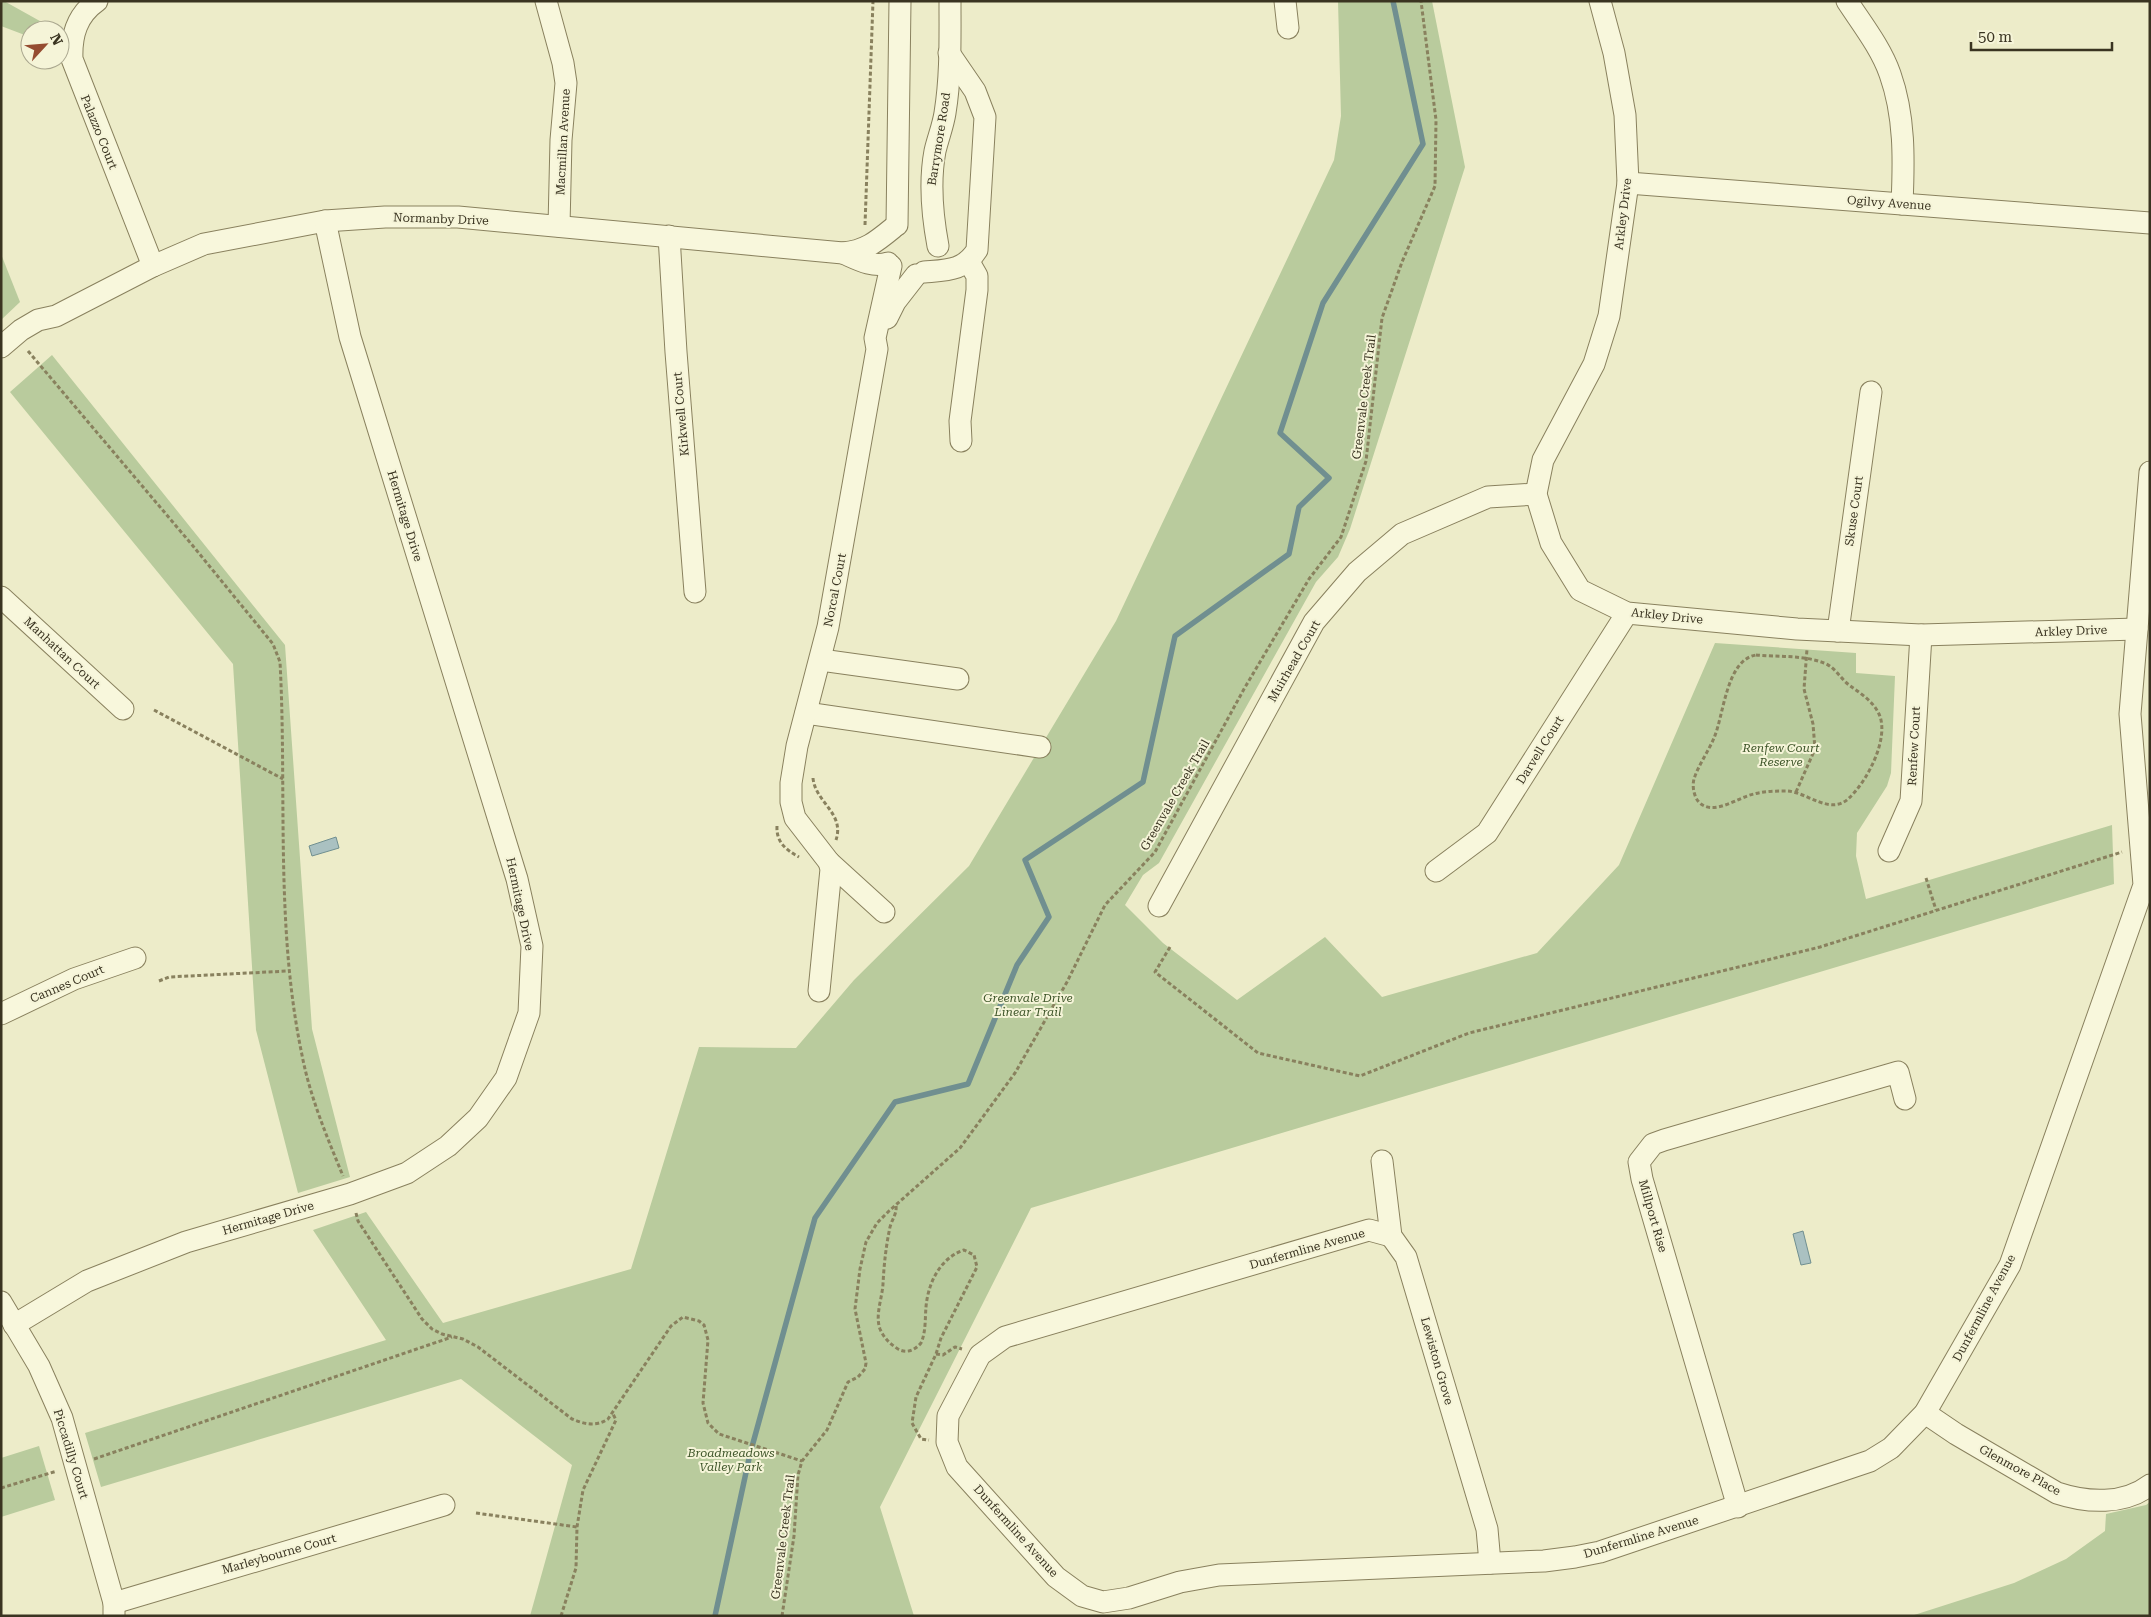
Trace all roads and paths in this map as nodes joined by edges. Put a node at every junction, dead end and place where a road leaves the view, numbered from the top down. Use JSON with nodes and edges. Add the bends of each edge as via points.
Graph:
{"nodes":[{"id":1,"x":97,"y":1,"type":"edge"},
{"id":2,"x":546,"y":1,"type":"edge"},
{"id":3,"x":873,"y":1,"type":"edge"},
{"id":4,"x":900,"y":1,"type":"edge"},
{"id":5,"x":950,"y":1,"type":"edge"},
{"id":6,"x":1285,"y":1,"type":"edge"},
{"id":7,"x":1421,"y":1,"type":"edge"},
{"id":8,"x":1600,"y":1,"type":"edge"},
{"id":9,"x":1847,"y":1,"type":"edge"},
{"id":10,"x":1288,"y":28,"type":"dead end"},
{"id":11,"x":949,"y":53,"type":"junction"},
{"id":12,"x":1628,"y":183,"type":"junction"},
{"id":13,"x":1902,"y":204,"type":"junction"},
{"id":14,"x":325,"y":221,"type":"junction"},
{"id":15,"x":2150,"y":223,"type":"edge"},
{"id":16,"x":559,"y":226,"type":"junction"},
{"id":17,"x":895,"y":226,"type":"junction"},
{"id":18,"x":669,"y":236,"type":"junction"},
{"id":19,"x":938,"y":246,"type":"junction"},
{"id":20,"x":864,"y":249,"type":"junction"},
{"id":21,"x":843,"y":253,"type":"junction"},
{"id":22,"x":969,"y":262,"type":"junction"},
{"id":23,"x":889,"y":264,"type":"junction"},
{"id":24,"x":152,"y":266,"type":"junction"},
{"id":25,"x":927,"y":272,"type":"junction"},
{"id":26,"x":56,"y":316,"type":"junction"},
{"id":27,"x":1,"y":347,"type":"edge"},
{"id":28,"x":877,"y":349,"type":"junction"},
{"id":29,"x":28,"y":351,"type":"dead end"},
{"id":30,"x":1,"y":360,"type":"edge"},
{"id":31,"x":1871,"y":392,"type":"dead end"},
{"id":32,"x":960,"y":431,"type":"dead end"},
{"id":33,"x":2150,"y":472,"type":"edge"},
{"id":34,"x":1536,"y":494,"type":"junction"},
{"id":35,"x":2146,"y":555,"type":"edge"},
{"id":36,"x":695,"y":592,"type":"dead end"},
{"id":37,"x":1,"y":597,"type":"edge"},
{"id":38,"x":1627,"y":613,"type":"junction"},
{"id":39,"x":2137,"y":629,"type":"junction"},
{"id":40,"x":1838,"y":630,"type":"junction"},
{"id":41,"x":1921,"y":635,"type":"junction"},
{"id":42,"x":1806,"y":659,"type":"junction"},
{"id":43,"x":821,"y":660,"type":"junction"},
{"id":44,"x":958,"y":679,"type":"dead end"},
{"id":45,"x":123,"y":709,"type":"dead end"},
{"id":46,"x":154,"y":710,"type":"dead end"},
{"id":47,"x":806,"y":713,"type":"junction"},
{"id":48,"x":1040,"y":747,"type":"dead end"},
{"id":49,"x":814,"y":775,"type":"dead end"},
{"id":50,"x":284,"y":779,"type":"junction"},
{"id":51,"x":1796,"y":792,"type":"junction"},
{"id":52,"x":2140,"y":849,"type":"junction"},
{"id":53,"x":1889,"y":851,"type":"dead end"},
{"id":54,"x":826,"y":858,"type":"junction"},
{"id":55,"x":1436,"y":871,"type":"dead end"},
{"id":56,"x":1926,"y":878,"type":"dead end"},
{"id":57,"x":1159,"y":906,"type":"dead end"},
{"id":58,"x":1936,"y":910,"type":"junction"},
{"id":59,"x":884,"y":912,"type":"dead end"},
{"id":60,"x":1170,"y":947,"type":"dead end"},
{"id":61,"x":135,"y":958,"type":"dead end"},
{"id":62,"x":288,"y":971,"type":"junction"},
{"id":63,"x":159,"y":981,"type":"dead end"},
{"id":64,"x":819,"y":991,"type":"dead end"},
{"id":65,"x":3,"y":1010,"type":"edge"},
{"id":66,"x":1905,"y":1099,"type":"dead end"},
{"id":67,"x":1382,"y":1161,"type":"dead end"},
{"id":68,"x":350,"y":1194,"type":"junction"},
{"id":69,"x":896,"y":1206,"type":"junction"},
{"id":70,"x":1391,"y":1236,"type":"junction"},
{"id":71,"x":1,"y":1302,"type":"edge"},
{"id":72,"x":14,"y":1325,"type":"junction"},
{"id":73,"x":453,"y":1337,"type":"junction"},
{"id":74,"x":964,"y":1350,"type":"dead end"},
{"id":75,"x":936,"y":1354,"type":"junction"},
{"id":76,"x":1925,"y":1413,"type":"junction"},
{"id":77,"x":613,"y":1414,"type":"junction"},
{"id":78,"x":947,"y":1442,"type":"junction"},
{"id":79,"x":802,"y":1461,"type":"junction"},
{"id":80,"x":75,"y":1465,"type":"junction"},
{"id":81,"x":2150,"y":1485,"type":"edge"},
{"id":82,"x":1,"y":1488,"type":"edge"},
{"id":83,"x":444,"y":1505,"type":"dead end"},
{"id":84,"x":1738,"y":1507,"type":"junction"},
{"id":85,"x":476,"y":1513,"type":"dead end"},
{"id":86,"x":577,"y":1527,"type":"junction"},
{"id":87,"x":1490,"y":1563,"type":"junction"},
{"id":88,"x":114,"y":1609,"type":"edge"},
{"id":89,"x":561,"y":1616,"type":"edge"},
{"id":90,"x":782,"y":1616,"type":"edge"}],
"edges":[{"from":1,"to":24,"type":"street","name":"Palazzo Court","via":[[77,24],[72,59]]},
{"from":2,"to":16,"type":"street","name":"Macmillan Avenue","via":[[566,84]]},
{"from":3,"to":20,"type":"path"},
{"from":4,"to":17,"type":"street"},
{"from":5,"to":11,"type":"street","name":"Barrymore Road"},
{"from":6,"to":10,"type":"street"},
{"from":7,"to":69,"type":"path","name":"Greenvale Creek Trail","via":[[1436,120],[1435,186],[1382,318],[1366,460],[1340,537],[1309,579],[1249,680],[1155,852],[1105,905],[1067,982],[1014,1074],[960,1148]]},
{"from":8,"to":12,"type":"street","name":"Arkley Drive","via":[[1614,53],[1624,115]]},
{"from":9,"to":13,"type":"street","via":[[1889,72],[1894,90],[1902,127]]},
{"from":11,"to":19,"type":"street","name":"Barrymore Road","via":[[945,114],[935,149],[931,187],[931,210]]},
{"from":11,"to":22,"type":"street","via":[[975,91],[985,117],[977,250]]},
{"from":12,"to":13,"type":"street","name":"Ogilvy Avenue"},
{"from":12,"to":34,"type":"street","name":"Arkley Drive","via":[[1609,316],[1594,364],[1543,460]]},
{"from":13,"to":15,"type":"street","name":"Ogilvy Avenue"},
{"from":14,"to":16,"type":"street","name":"Normanby Drive","via":[[458,217]]},
{"from":14,"to":24,"type":"street","name":"Normanby Drive","via":[[204,244]]},
{"from":14,"to":68,"type":"street","name":"Hermitage Drive","via":[[350,337],[517,879],[532,946],[529,1014],[506,1078],[478,1118],[448,1146],[407,1173]]},
{"from":16,"to":18,"type":"street","name":"Normanby Drive"},
{"from":17,"to":19,"type":"street","via":[[912,221],[920,223],[932,232]]},
{"from":17,"to":20,"type":"street","name":"Normanby Drive"},
{"from":17,"to":23,"type":"street","via":[[884,244]]},
{"from":18,"to":21,"type":"street","name":"Normanby Drive"},
{"from":18,"to":36,"type":"street","name":"Kirkwell Court"},
{"from":19,"to":25,"type":"street","via":[[935,261]]},
{"from":20,"to":21,"type":"street","name":"Normanby Drive"},
{"from":21,"to":23,"type":"street","name":"Normanby Drive","via":[[869,263]]},
{"from":22,"to":25,"type":"street","via":[[958,268]]},
{"from":22,"to":32,"type":"street","via":[[977,276],[977,290]]},
{"from":23,"to":25,"type":"street","via":[[906,275]]},
{"from":23,"to":28,"type":"street","name":"Norcal Court","via":[[875,338]]},
{"from":24,"to":26,"type":"street","name":"Normanby Drive"},
{"from":25,"to":28,"type":"street","name":"Norcal Court","via":[[896,302]]},
{"from":26,"to":27,"type":"street","name":"Normanby Drive","via":[[38,320]]},
{"from":26,"to":30,"type":"street","name":"Normanby Drive","via":[[32,340]]},
{"from":28,"to":43,"type":"street","name":"Norcal Court"},
{"from":29,"to":50,"type":"path","via":[[273,644],[280,662]]},
{"from":31,"to":40,"type":"street","name":"Skuse Court"},
{"from":33,"to":35,"type":"street","name":"Dunfermline Avenue"},
{"from":34,"to":38,"type":"street","name":"Arkley Drive","via":[[1551,543],[1580,590]]},
{"from":34,"to":57,"type":"street","name":"Muirhead Court","via":[[1488,497],[1402,534],[1357,572],[1314,622]]},
{"from":35,"to":39,"type":"street","name":"Dunfermline Avenue"},
{"from":37,"to":45,"type":"street","name":"Manhattan Court"},
{"from":38,"to":40,"type":"street","name":"Arkley Drive"},
{"from":38,"to":55,"type":"street","name":"Darvell Court","via":[[1488,833]]},
{"from":39,"to":41,"type":"street","name":"Arkley Drive"},
{"from":39,"to":52,"type":"street","name":"Dunfermline Avenue","via":[[2130,714]]},
{"from":40,"to":41,"type":"street","name":"Arkley Drive"},
{"from":41,"to":53,"type":"street","name":"Renfew Court","via":[[1911,801]]},
{"from":42,"to":51,"type":"path","via":[[1804,689],[1813,724],[1815,749]]},
{"from":42,"to":51,"type":"path","via":[[1832,667],[1867,699],[1879,713],[1882,736],[1871,765],[1846,801],[1829,805]]},
{"from":42,"to":51,"type":"path","via":[[1756,655],[1743,662],[1732,677],[1715,736],[1694,780],[1697,799],[1709,807],[1724,806],[1759,792]]},
{"from":43,"to":44,"type":"street"},
{"from":43,"to":47,"type":"street","name":"Norcal Court"},
{"from":46,"to":50,"type":"path"},
{"from":47,"to":48,"type":"street"},
{"from":47,"to":54,"type":"street","name":"Norcal Court","via":[[791,783],[792,802],[796,818]]},
{"from":49,"to":54,"type":"path","via":[[818,793],[835,814],[837,824],[838,834]]},
{"from":50,"to":62,"type":"path"},
{"from":52,"to":58,"type":"path","via":[[2113,853]]},
{"from":52,"to":76,"type":"street","name":"Dunfermline Avenue","via":[[2144,885],[2010,1265]]},
{"from":54,"to":59,"type":"street","name":"Norcal Court"},
{"from":54,"to":64,"type":"street","via":[[830,877]]},
{"from":56,"to":58,"type":"path"},
{"from":58,"to":60,"type":"path","via":[[1820,946],[1469,1033],[1360,1076],[1258,1053],[1155,972]]},
{"from":61,"to":65,"type":"street","name":"Cannes Court","via":[[74,979]]},
{"from":62,"to":63,"type":"path","via":[[169,977]]},
{"from":62,"to":68,"type":"path","via":[[302,1055],[316,1111]]},
{"from":66,"to":84,"type":"street","name":"Millport Rise","via":[[1899,1065],[1653,1144],[1639,1162]]},
{"from":67,"to":70,"type":"street","name":"Lewiston Grove"},
{"from":68,"to":72,"type":"street","name":"Hermitage Drive","via":[[186,1242],[86,1281]]},
{"from":68,"to":73,"type":"path","via":[[358,1221],[422,1319],[432,1329]]},
{"from":69,"to":75,"type":"path","via":[[884,1262],[878,1318],[885,1338],[892,1345],[908,1351],[921,1342],[930,1287],[937,1271],[951,1256],[964,1250],[977,1259],[977,1267]]},
{"from":69,"to":79,"type":"path","name":"Greenvale Creek Trail","via":[[877,1223],[866,1242],[860,1269],[856,1309],[865,1369],[848,1382],[827,1430]]},
{"from":70,"to":78,"type":"street","name":"Dunfermline Avenue","via":[[1369,1230],[1005,1337],[980,1355],[948,1416]]},
{"from":70,"to":87,"type":"street","name":"Lewiston Grove","via":[[1406,1257],[1486,1529]]},
{"from":71,"to":72,"type":"street","name":"Piccadilly Court"},
{"from":72,"to":80,"type":"street","name":"Piccadilly Court","via":[[47,1383],[62,1418]]},
{"from":73,"to":77,"type":"path","via":[[471,1342],[572,1419],[597,1424]]},
{"from":73,"to":80,"type":"path"},
{"from":74,"to":75,"type":"path","via":[[955,1348],[943,1355]]},
{"from":75,"to":78,"type":"path","via":[[916,1397],[912,1423],[921,1439]]},
{"from":76,"to":81,"type":"street","name":"Glenmore Place","via":[[2057,1493],[2109,1502]]},
{"from":76,"to":84,"type":"street","name":"Dunfermline Avenue","via":[[1891,1448],[1870,1461]]},
{"from":77,"to":79,"type":"path","via":[[671,1326],[683,1317],[692,1318],[704,1325],[708,1340],[703,1403],[708,1423],[719,1434]]},
{"from":77,"to":86,"type":"path","via":[[616,1420],[583,1490]]},
{"from":78,"to":87,"type":"street","name":"Dunfermline Avenue","via":[[957,1467],[1056,1577],[1082,1596],[1103,1602],[1218,1575]]},
{"from":79,"to":90,"type":"path","name":"Greenvale Creek Trail"},
{"from":80,"to":82,"type":"path"},
{"from":80,"to":88,"type":"street","name":"Piccadilly Court"},
{"from":83,"to":88,"type":"street","name":"Marleybourne Court"},
{"from":84,"to":87,"type":"street","name":"Dunfermline Avenue","via":[[1600,1552],[1560,1560]]},
{"from":85,"to":86,"type":"path"},
{"from":86,"to":89,"type":"path","via":[[576,1568]]}]}
